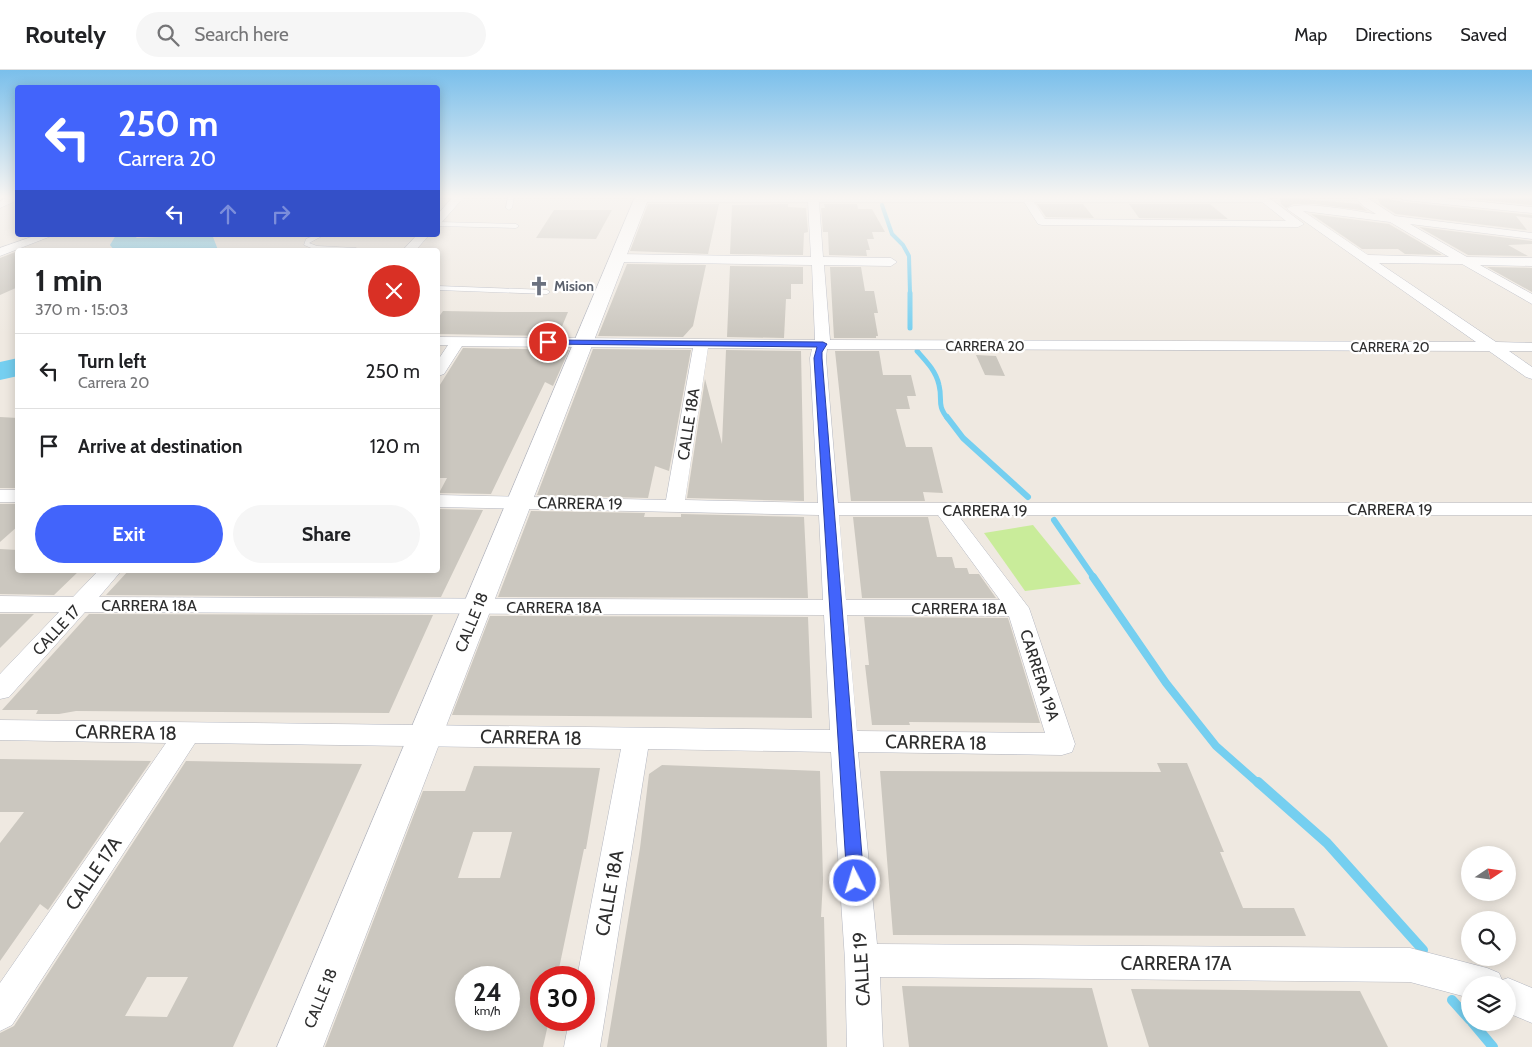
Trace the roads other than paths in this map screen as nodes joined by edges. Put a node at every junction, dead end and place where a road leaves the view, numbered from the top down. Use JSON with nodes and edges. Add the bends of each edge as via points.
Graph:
{"nodes":[{"id":1,"x":27,"y":243,"type":"edge"},
{"id":2,"x":624,"y":243,"type":"edge"},
{"id":3,"x":810,"y":243,"type":"edge"},
{"id":4,"x":1340,"y":243,"type":"edge"},
{"id":5,"x":1435,"y":243,"type":"edge"},
{"id":6,"x":0,"y":252,"type":"edge"},
{"id":7,"x":618,"y":258,"type":"junction"},
{"id":8,"x":1365,"y":259,"type":"junction"},
{"id":9,"x":811,"y":260,"type":"junction"},
{"id":10,"x":1467,"y":261,"type":"junction"},
{"id":11,"x":891,"y":262,"type":"dead end"},
{"id":12,"x":1532,"y":262,"type":"edge"},
{"id":13,"x":440,"y":288,"type":"edge"},
{"id":14,"x":547,"y":292,"type":"dead end"},
{"id":15,"x":1532,"y":300,"type":"edge"},
{"id":16,"x":808,"y":305,"type":"dead end"},
{"id":17,"x":440,"y":341,"type":"edge"},
{"id":18,"x":458,"y":341,"type":"junction"},
{"id":19,"x":584,"y":342,"type":"junction"},
{"id":20,"x":701,"y":343,"type":"junction"},
{"id":21,"x":815,"y":343,"type":"junction"},
{"id":22,"x":1493,"y":347,"type":"junction"},
{"id":23,"x":1532,"y":347,"type":"edge"},
{"id":24,"x":440,"y":369,"type":"edge"},
{"id":25,"x":1532,"y":374,"type":"edge"},
{"id":26,"x":0,"y":496,"type":"edge"},
{"id":27,"x":15,"y":496,"type":"edge"},
{"id":28,"x":440,"y":501,"type":"edge"},
{"id":29,"x":519,"y":502,"type":"junction"},
{"id":30,"x":675,"y":504,"type":"junction"},
{"id":31,"x":829,"y":509,"type":"junction"},
{"id":32,"x":1532,"y":509,"type":"edge"},
{"id":33,"x":944,"y":510,"type":"junction"},
{"id":34,"x":109,"y":573,"type":"edge"},
{"id":35,"x":0,"y":604,"type":"edge"},
{"id":36,"x":79,"y":605,"type":"junction"},
{"id":37,"x":477,"y":607,"type":"junction"},
{"id":38,"x":836,"y":608,"type":"junction"},
{"id":39,"x":1018,"y":608,"type":"junction"},
{"id":40,"x":0,"y":690,"type":"edge"},
{"id":41,"x":0,"y":730,"type":"edge"},
{"id":42,"x":187,"y":733,"type":"junction"},
{"id":43,"x":426,"y":736,"type":"junction"},
{"id":44,"x":636,"y":739,"type":"junction"},
{"id":45,"x":844,"y":741,"type":"junction"},
{"id":46,"x":1062,"y":744,"type":"joint"},
{"id":47,"x":862,"y":960,"type":"junction"},
{"id":48,"x":1461,"y":978,"type":"edge"},
{"id":49,"x":1516,"y":999,"type":"edge"},
{"id":50,"x":1532,"y":1006,"type":"edge"},
{"id":51,"x":0,"y":1013,"type":"edge"},
{"id":52,"x":300,"y":1047,"type":"edge"},
{"id":53,"x":582,"y":1047,"type":"edge"},
{"id":54,"x":865,"y":1047,"type":"edge"}],
"edges":[{"from":1,"to":6,"type":"street"},
{"from":2,"to":7,"type":"street","name":"CALLE 18"},
{"from":3,"to":9,"type":"street","name":"CALLE 19"},
{"from":4,"to":8,"type":"street"},
{"from":5,"to":10,"type":"street"},
{"from":7,"to":9,"type":"street"},
{"from":7,"to":19,"type":"street","name":"CALLE 18"},
{"from":8,"to":10,"type":"street"},
{"from":8,"to":22,"type":"street"},
{"from":9,"to":11,"type":"street"},
{"from":9,"to":16,"type":"street","name":"CALLE 19"},
{"from":9,"to":21,"type":"street","name":"CALLE 19"},
{"from":10,"to":12,"type":"street"},
{"from":10,"to":15,"type":"street"},
{"from":13,"to":14,"type":"lane"},
{"from":17,"to":18,"type":"street","name":"CARRERA 20"},
{"from":18,"to":19,"type":"street","name":"CARRERA 20"},
{"from":18,"to":24,"type":"street"},
{"from":19,"to":20,"type":"street","name":"CARRERA 20"},
{"from":19,"to":29,"type":"street","name":"CALLE 18"},
{"from":20,"to":21,"type":"street","name":"CARRERA 20"},
{"from":20,"to":30,"type":"street","name":"CALLE 18A"},
{"from":21,"to":22,"type":"street","name":"CARRERA 20"},
{"from":21,"to":31,"type":"street","name":"CALLE 19"},
{"from":22,"to":23,"type":"street","name":"CARRERA 20"},
{"from":22,"to":25,"type":"street"},
{"from":26,"to":27,"type":"street"},
{"from":28,"to":29,"type":"street","name":"CARRERA 19"},
{"from":29,"to":30,"type":"street","name":"CARRERA 19"},
{"from":29,"to":37,"type":"street","name":"CALLE 18"},
{"from":30,"to":31,"type":"street","name":"CARRERA 19"},
{"from":31,"to":33,"type":"street","name":"CARRERA 19"},
{"from":31,"to":38,"type":"street","name":"CALLE 19"},
{"from":32,"to":33,"type":"street","name":"CARRERA 19"},
{"from":33,"to":39,"type":"street","name":"CARRERA 19A"},
{"from":34,"to":36,"type":"street","name":"CALLE 17"},
{"from":35,"to":36,"type":"street","name":"CARRERA 18A"},
{"from":36,"to":37,"type":"street","name":"CARRERA 18A"},
{"from":36,"to":40,"type":"street","name":"CALLE 17"},
{"from":37,"to":38,"type":"street","name":"CARRERA 18A"},
{"from":37,"to":43,"type":"street","name":"CALLE 18"},
{"from":38,"to":39,"type":"street","name":"CARRERA 18A"},
{"from":38,"to":45,"type":"street","name":"CALLE 19"},
{"from":39,"to":46,"type":"street","name":"CARRERA 19A"},
{"from":41,"to":42,"type":"street","name":"CARRERA 18"},
{"from":42,"to":43,"type":"street","name":"CARRERA 18"},
{"from":42,"to":51,"type":"street","name":"CALLE 17A"},
{"from":43,"to":44,"type":"street","name":"CARRERA 18"},
{"from":43,"to":52,"type":"street","name":"CALLE 18"},
{"from":44,"to":45,"type":"street","name":"CARRERA 18"},
{"from":44,"to":53,"type":"street","name":"CALLE 18A"},
{"from":45,"to":46,"type":"street","name":"CARRERA 18"},
{"from":45,"to":47,"type":"street","name":"CALLE 19"},
{"from":47,"to":48,"type":"street","name":"CARRERA 17A","via":[[1410,965]]},
{"from":47,"to":54,"type":"street","name":"CALLE 19"},
{"from":49,"to":50,"type":"street"}]}
